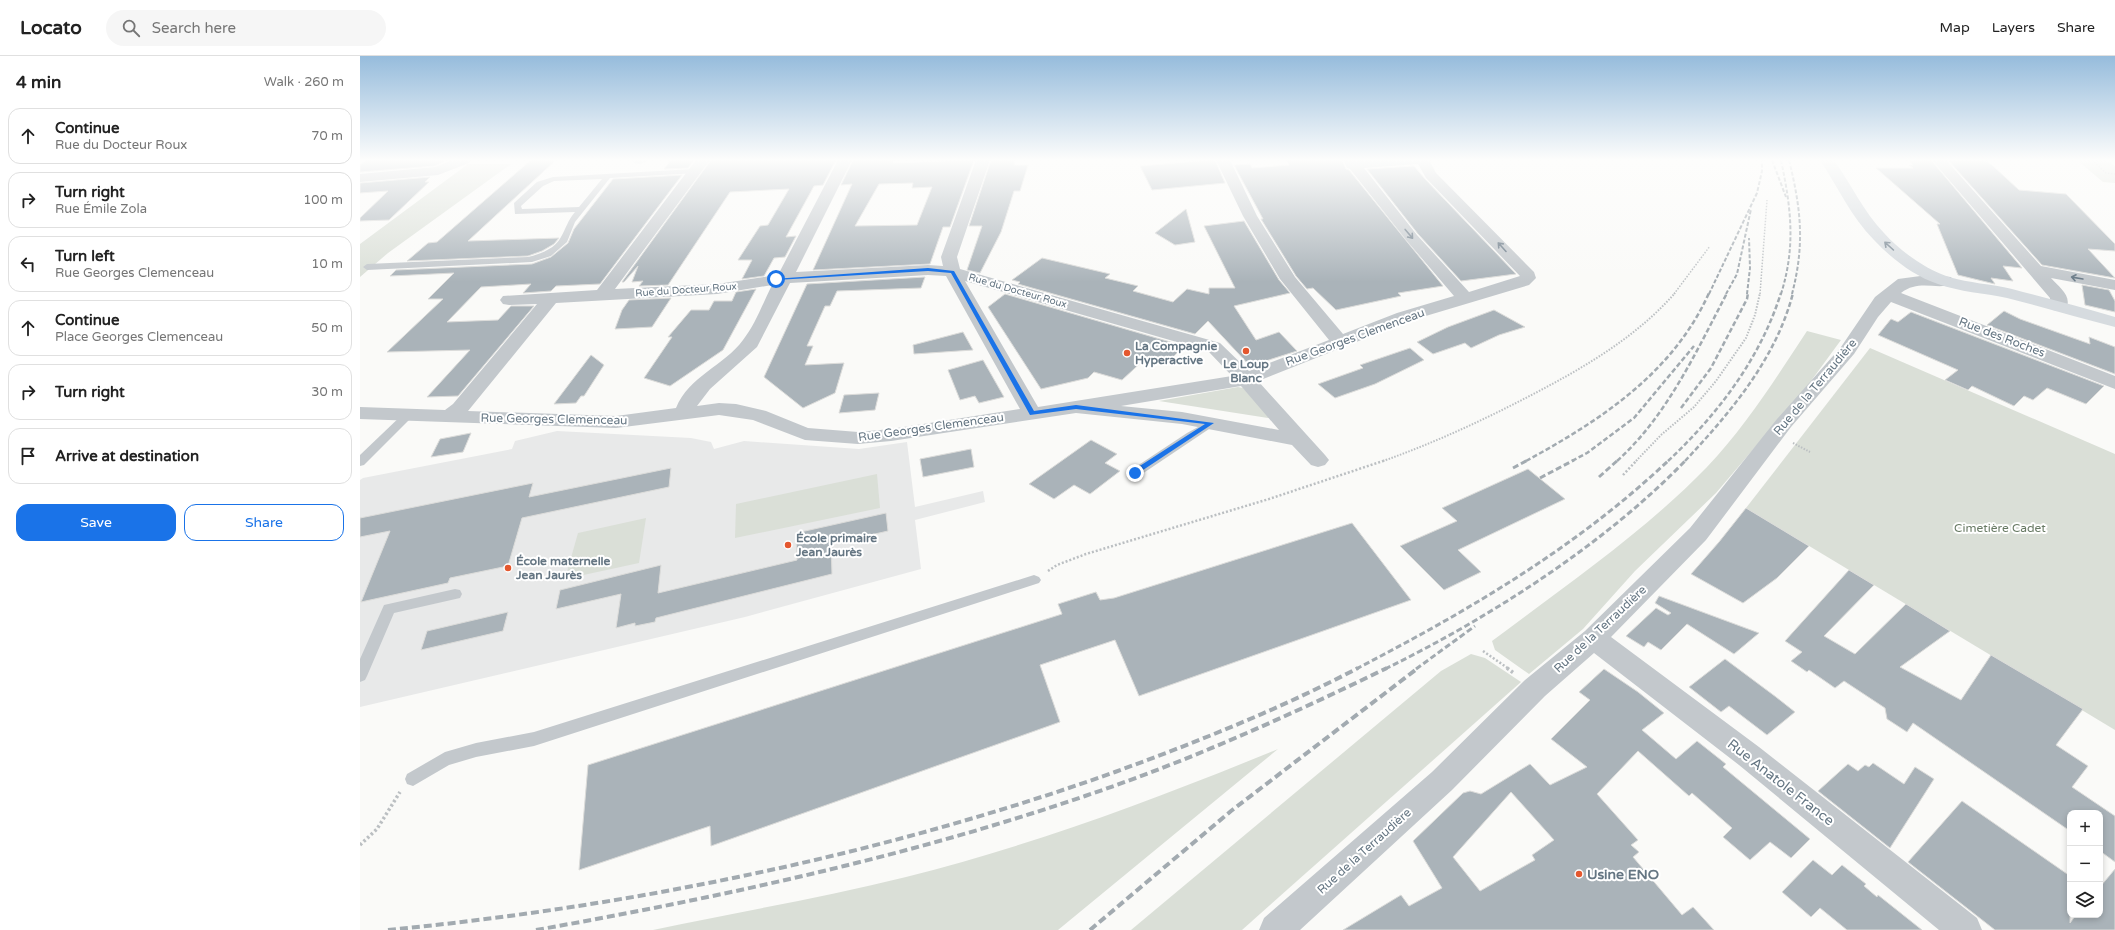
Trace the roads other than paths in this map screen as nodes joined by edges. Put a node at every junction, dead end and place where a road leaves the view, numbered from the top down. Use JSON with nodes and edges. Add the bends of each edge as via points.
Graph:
{"nodes":[{"id":1,"x":522,"y":201,"type":"edge"},
{"id":2,"x":588,"y":201,"type":"edge"},
{"id":3,"x":672,"y":201,"type":"edge"},
{"id":4,"x":824,"y":201,"type":"edge"},
{"id":5,"x":967,"y":201,"type":"edge"},
{"id":6,"x":1243,"y":201,"type":"edge"},
{"id":7,"x":1384,"y":201,"type":"edge"},
{"id":8,"x":1457,"y":201,"type":"edge"},
{"id":9,"x":1851,"y":201,"type":"edge"},
{"id":10,"x":1975,"y":201,"type":"edge"},
{"id":11,"x":1854,"y":206,"type":"junction"},
{"id":12,"x":582,"y":209,"type":"junction"},
{"id":13,"x":367,"y":267,"type":"dead end"},
{"id":14,"x":2035,"y":270,"type":"junction"},
{"id":15,"x":952,"y":272,"type":"junction"},
{"id":16,"x":784,"y":278,"type":"junction"},
{"id":17,"x":1921,"y":281,"type":"junction"},
{"id":18,"x":2115,"y":285,"type":"edge"},
{"id":19,"x":1947,"y":286,"type":"junction"},
{"id":20,"x":602,"y":295,"type":"junction"},
{"id":21,"x":1889,"y":296,"type":"junction"},
{"id":22,"x":551,"y":298,"type":"junction"},
{"id":23,"x":1465,"y":298,"type":"junction"},
{"id":24,"x":509,"y":300,"type":"dead end"},
{"id":25,"x":2059,"y":306,"type":"junction"},
{"id":26,"x":2110,"y":321,"type":"edge"},
{"id":27,"x":1339,"y":341,"type":"junction"},
{"id":28,"x":1246,"y":379,"type":"junction"},
{"id":29,"x":2115,"y":383,"type":"edge"},
{"id":30,"x":1076,"y":407,"type":"junction"},
{"id":31,"x":360,"y":413,"type":"edge"},
{"id":32,"x":684,"y":413,"type":"junction"},
{"id":33,"x":1032,"y":414,"type":"junction"},
{"id":34,"x":408,"y":415,"type":"junction"},
{"id":35,"x":448,"y":417,"type":"junction"},
{"id":36,"x":1211,"y":423,"type":"junction"},
{"id":37,"x":1299,"y":440,"type":"junction"},
{"id":38,"x":1318,"y":460,"type":"dead end"},
{"id":39,"x":360,"y":462,"type":"edge"},
{"id":40,"x":1135,"y":473,"type":"dead end"},
{"id":41,"x":1034,"y":580,"type":"road end"},
{"id":42,"x":454,"y":594,"type":"dead end"},
{"id":43,"x":1594,"y":638,"type":"junction"},
{"id":44,"x":360,"y":676,"type":"edge"},
{"id":45,"x":413,"y":779,"type":"road end"},
{"id":46,"x":1276,"y":930,"type":"edge"},
{"id":47,"x":1965,"y":930,"type":"edge"}],
"edges":[{"from":1,"to":12,"type":"lane","via":[[517,205],[518,212]]},
{"from":2,"to":12,"type":"lane"},
{"from":3,"to":20,"type":"street"},
{"from":4,"to":16,"type":"street"},
{"from":5,"to":15,"type":"street","via":[[949,257]]},
{"from":6,"to":27,"type":"street","via":[[1288,279]]},
{"from":7,"to":23,"type":"street","one_way":true},
{"from":23,"to":8,"type":"street","name":"Rue Georges Clemenceau","one_way":true,"via":[[1523,281],[1528,275]]},
{"from":9,"to":11,"type":"main road"},
{"from":10,"to":14,"type":"street"},
{"from":11,"to":17,"type":"main road","via":[[1855,224],[1868,241],[1898,267]]},
{"from":19,"to":11,"type":"main road","one_way":true,"via":[[1908,262],[1879,236]]},
{"from":12,"to":13,"type":"lane","via":[[571,222],[564,240],[548,254],[529,260]]},
{"from":18,"to":14,"type":"street","one_way":true},
{"from":14,"to":25,"type":"street","via":[[2059,297]]},
{"from":15,"to":16,"type":"street","name":"Rue du Docteur Roux","via":[[928,270]]},
{"from":15,"to":28,"type":"street","name":"Rue du Docteur Roux","via":[[1214,347]]},
{"from":15,"to":33,"type":"street"},
{"from":16,"to":20,"type":"street","name":"Rue du Docteur Roux","via":[[717,289]]},
{"from":16,"to":32,"type":"street","via":[[751,343],[697,390],[685,407]]},
{"from":17,"to":19,"type":"main road"},
{"from":17,"to":21,"type":"street","name":"Rue de la Terraudière","via":[[1904,284]]},
{"from":19,"to":21,"type":"street"},
{"from":19,"to":25,"type":"main road","via":[[2007,293]]},
{"from":19,"to":26,"type":"main road"},
{"from":20,"to":22,"type":"street","name":"Rue du Docteur Roux"},
{"from":21,"to":29,"type":"street","name":"Rue des Roches","via":[[1904,299]]},
{"from":21,"to":43,"type":"street","name":"Rue de la Terraudière","via":[[1870,315],[1848,350],[1784,423],[1698,534]]},
{"from":22,"to":24,"type":"street","name":"Rue du Docteur Roux"},
{"from":22,"to":35,"type":"street","via":[[460,408]]},
{"from":23,"to":27,"type":"street","name":"Rue Georges Clemenceau","via":[[1403,317]]},
{"from":25,"to":26,"type":"main road"},
{"from":27,"to":28,"type":"street","name":"Rue Georges Clemenceau"},
{"from":28,"to":30,"type":"street","name":"Rue Georges Clemenceau"},
{"from":28,"to":37,"type":"street","name":"Rue du Docteur Roux"},
{"from":30,"to":33,"type":"street","name":"Rue Georges Clemenceau"},
{"from":30,"to":36,"type":"street"},
{"from":31,"to":34,"type":"street","name":"Rue Georges Clemenceau"},
{"from":32,"to":33,"type":"street","name":"Rue Georges Clemenceau","via":[[709,409],[736,410],[805,434],[858,438]]},
{"from":32,"to":35,"type":"street","name":"Rue Georges Clemenceau","via":[[616,422]]},
{"from":34,"to":35,"type":"street","name":"Rue Georges Clemenceau"},
{"from":34,"to":39,"type":"lane"},
{"from":36,"to":37,"type":"street"},
{"from":36,"to":40,"type":"lane"},
{"from":37,"to":38,"type":"street"},
{"from":41,"to":45,"type":"lane","via":[[534,739],[445,759]]},
{"from":42,"to":44,"type":"lane","via":[[388,608]]},
{"from":43,"to":46,"type":"street","name":"Rue de la Terraudière","via":[[1535,688],[1442,781]]},
{"from":43,"to":47,"type":"street","name":"Rue Anatole France","via":[[1749,756]]}]}
